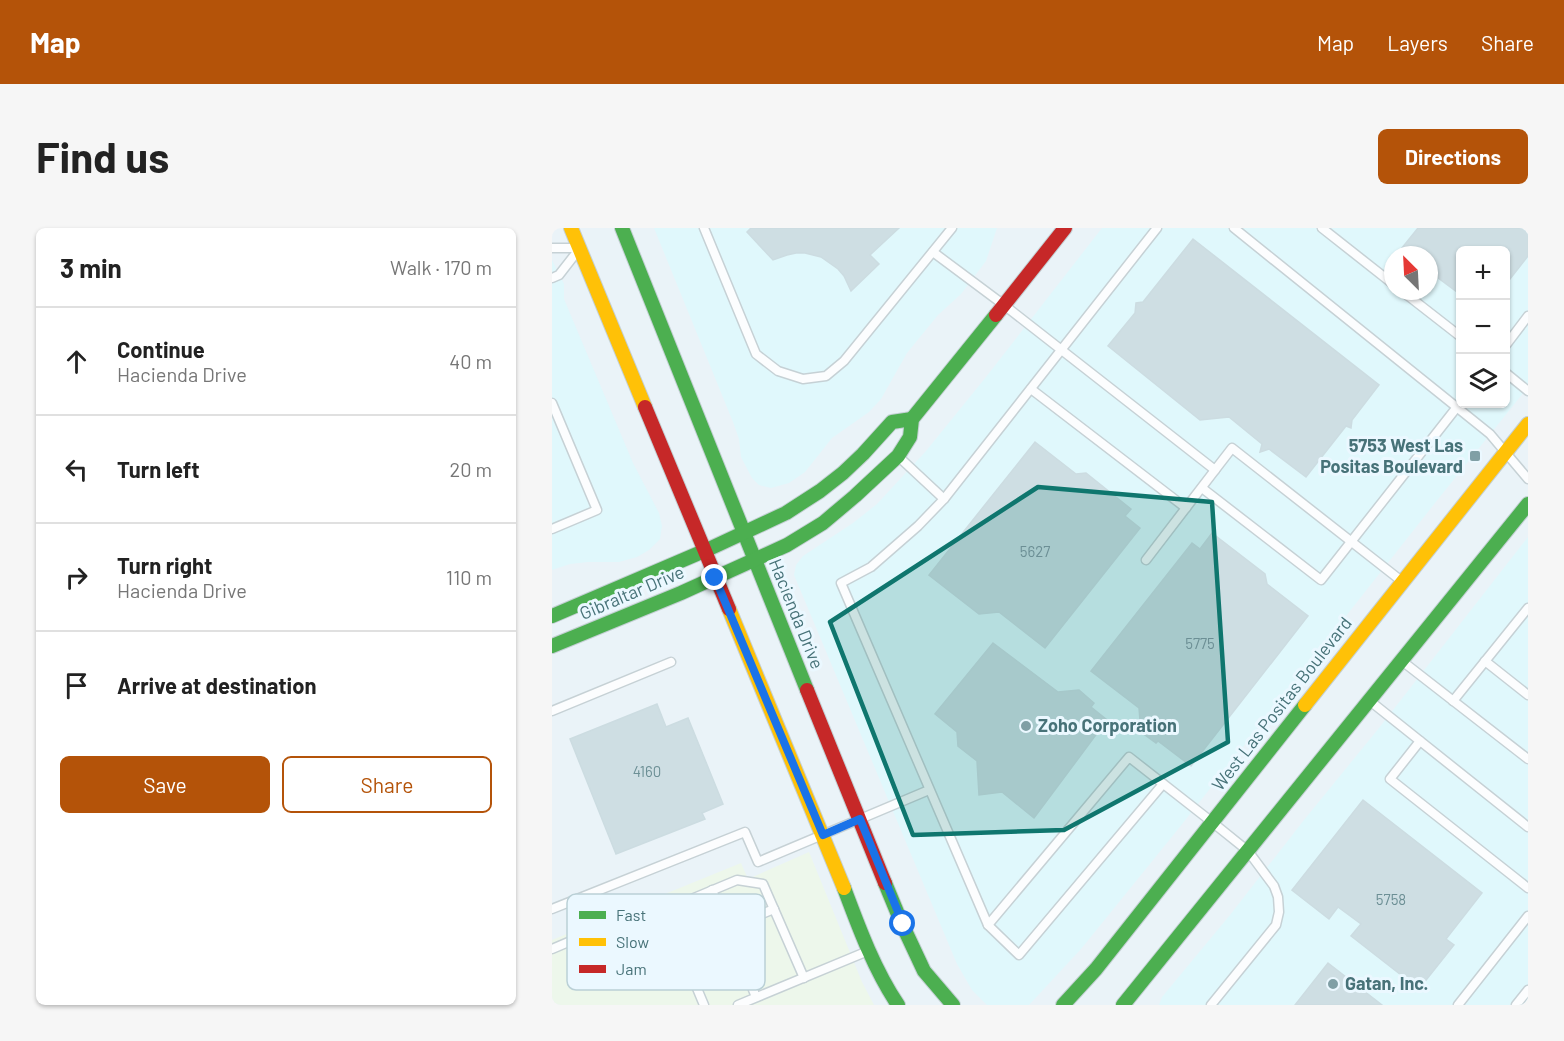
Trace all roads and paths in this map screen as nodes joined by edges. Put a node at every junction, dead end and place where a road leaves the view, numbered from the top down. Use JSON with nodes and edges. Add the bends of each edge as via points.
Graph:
{"nodes":[{"id":1,"x":571,"y":228,"type":"edge"},
{"id":2,"x":622,"y":228,"type":"edge"},
{"id":3,"x":704,"y":228,"type":"edge"},
{"id":4,"x":952,"y":228,"type":"edge"},
{"id":5,"x":1065,"y":228,"type":"edge"},
{"id":6,"x":1157,"y":228,"type":"edge"},
{"id":7,"x":1233,"y":228,"type":"edge"},
{"id":8,"x":1323,"y":228,"type":"edge"},
{"id":9,"x":552,"y":248,"type":"edge"},
{"id":10,"x":580,"y":248,"type":"junction"},
{"id":11,"x":933,"y":252,"type":"junction"},
{"id":12,"x":1384,"y":277,"type":"edge"},
{"id":13,"x":552,"y":278,"type":"edge"},
{"id":14,"x":1414,"y":300,"type":"edge"},
{"id":15,"x":1004,"y":305,"type":"junction"},
{"id":16,"x":1528,"y":316,"type":"edge"},
{"id":17,"x":1456,"y":333,"type":"edge"},
{"id":18,"x":1510,"y":340,"type":"edge"},
{"id":19,"x":1062,"y":350,"type":"junction"},
{"id":20,"x":1510,"y":376,"type":"edge"},
{"id":21,"x":1031,"y":389,"type":"junction"},
{"id":22,"x":1528,"y":391,"type":"edge"},
{"id":23,"x":552,"y":403,"type":"edge"},
{"id":24,"x":1456,"y":406,"type":"edge"},
{"id":25,"x":1456,"y":408,"type":"edge"},
{"id":26,"x":1458,"y":408,"type":"edge"},
{"id":27,"x":912,"y":419,"type":"junction"},
{"id":28,"x":1528,"y":424,"type":"edge"},
{"id":29,"x":1505,"y":452,"type":"junction"},
{"id":30,"x":898,"y":456,"type":"junction"},
{"id":31,"x":1215,"y":471,"type":"junction"},
{"id":32,"x":1528,"y":479,"type":"edge"},
{"id":33,"x":1202,"y":488,"type":"junction"},
{"id":34,"x":944,"y":499,"type":"junction"},
{"id":35,"x":1528,"y":504,"type":"edge"},
{"id":36,"x":1186,"y":508,"type":"junction"},
{"id":37,"x":552,"y":529,"type":"edge"},
{"id":38,"x":744,"y":533,"type":"junction"},
{"id":39,"x":1351,"y":542,"type":"junction"},
{"id":40,"x":704,"y":551,"type":"junction"},
{"id":41,"x":754,"y":560,"type":"junction"},
{"id":42,"x":1146,"y":560,"type":"dead end"},
{"id":43,"x":715,"y":578,"type":"junction"},
{"id":44,"x":1402,"y":581,"type":"junction"},
{"id":45,"x":1528,"y":608,"type":"edge"},
{"id":46,"x":552,"y":616,"type":"edge"},
{"id":47,"x":552,"y":646,"type":"edge"},
{"id":48,"x":1402,"y":660,"type":"junction"},
{"id":49,"x":1485,"y":661,"type":"junction"},
{"id":50,"x":671,"y":662,"type":"dead end"},
{"id":51,"x":1528,"y":695,"type":"edge"},
{"id":52,"x":1453,"y":700,"type":"junction"},
{"id":53,"x":1370,"y":701,"type":"junction"},
{"id":54,"x":552,"y":711,"type":"edge"},
{"id":55,"x":1420,"y":741,"type":"junction"},
{"id":56,"x":1528,"y":759,"type":"edge"},
{"id":57,"x":1163,"y":784,"type":"junction"},
{"id":58,"x":929,"y":790,"type":"junction"},
{"id":59,"x":860,"y":819,"type":"junction"},
{"id":60,"x":1212,"y":822,"type":"junction"},
{"id":61,"x":1528,"y":827,"type":"edge"},
{"id":62,"x":823,"y":835,"type":"junction"},
{"id":63,"x":1248,"y":851,"type":"junction"},
{"id":64,"x":1528,"y":888,"type":"edge"},
{"id":65,"x":712,"y":890,"type":"junction"},
{"id":66,"x":590,"y":894,"type":"edge"},
{"id":67,"x":703,"y":894,"type":"edge"},
{"id":68,"x":714,"y":894,"type":"edge"},
{"id":69,"x":567,"y":903,"type":"edge"},
{"id":70,"x":552,"y":909,"type":"edge"},
{"id":71,"x":774,"y":909,"type":"junction"},
{"id":72,"x":765,"y":913,"type":"edge"},
{"id":73,"x":1528,"y":916,"type":"edge"},
{"id":74,"x":988,"y":926,"type":"junction"},
{"id":75,"x":567,"y":942,"type":"edge"},
{"id":76,"x":552,"y":948,"type":"edge"},
{"id":77,"x":869,"y":951,"type":"junction"},
{"id":78,"x":804,"y":978,"type":"junction"},
{"id":79,"x":698,"y":990,"type":"edge"},
{"id":80,"x":753,"y":990,"type":"edge"},
{"id":81,"x":1528,"y":990,"type":"edge"},
{"id":82,"x":756,"y":997,"type":"junction"},
{"id":83,"x":704,"y":1005,"type":"edge"},
{"id":84,"x":738,"y":1005,"type":"edge"},
{"id":85,"x":898,"y":1005,"type":"edge"},
{"id":86,"x":953,"y":1005,"type":"edge"},
{"id":87,"x":1063,"y":1005,"type":"edge"},
{"id":88,"x":1123,"y":1005,"type":"edge"},
{"id":89,"x":1211,"y":1005,"type":"edge"},
{"id":90,"x":1458,"y":1005,"type":"edge"},
{"id":91,"x":1516,"y":1005,"type":"edge"}],
"edges":[{"from":1,"to":10,"type":"main road"},
{"from":2,"to":38,"type":"main road","name":"Hacienda Drive"},
{"from":3,"to":11,"type":"lane","via":[[756,354],[778,371],[803,379],[826,376],[844,361]]},
{"from":4,"to":11,"type":"lane"},
{"from":5,"to":15,"type":"main road","name":"Gibraltar Drive"},
{"from":6,"to":19,"type":"lane"},
{"from":7,"to":24,"type":"lane"},
{"from":8,"to":12,"type":"lane"},
{"from":9,"to":10,"type":"lane"},
{"from":10,"to":13,"type":"lane","via":[[559,275]]},
{"from":10,"to":40,"type":"main road"},
{"from":11,"to":15,"type":"lane"},
{"from":14,"to":17,"type":"lane"},
{"from":15,"to":19,"type":"lane"},
{"from":15,"to":27,"type":"main road","name":"Gibraltar Drive"},
{"from":16,"to":18,"type":"lane"},
{"from":19,"to":21,"type":"lane"},
{"from":19,"to":31,"type":"lane"},
{"from":20,"to":22,"type":"lane"},
{"from":21,"to":34,"type":"lane"},
{"from":21,"to":36,"type":"lane"},
{"from":23,"to":37,"type":"lane","via":[[597,510]]},
{"from":25,"to":39,"type":"lane"},
{"from":26,"to":29,"type":"lane"},
{"from":27,"to":30,"type":"main road","name":"Gibraltar Drive","via":[[910,437]]},
{"from":27,"to":38,"type":"main road","name":"Gibraltar Drive","via":[[892,422],[809,499]]},
{"from":28,"to":29,"type":"main road","name":"West Las Positas Boulevard"},
{"from":29,"to":32,"type":"lane"},
{"from":29,"to":44,"type":"main road","name":"West Las Positas Boulevard"},
{"from":30,"to":34,"type":"lane"},
{"from":30,"to":41,"type":"main road","name":"Gibraltar Drive","via":[[823,523]]},
{"from":31,"to":33,"type":"lane"},
{"from":31,"to":39,"type":"lane","via":[[1232,448]]},
{"from":33,"to":36,"type":"lane"},
{"from":33,"to":39,"type":"lane","via":[[1321,580]]},
{"from":34,"to":58,"type":"lane","via":[[871,567],[841,583]]},
{"from":35,"to":48,"type":"main road"},
{"from":36,"to":42,"type":"lane"},
{"from":38,"to":40,"type":"main road","name":"Gibraltar Drive"},
{"from":38,"to":41,"type":"main road","name":"Hacienda Drive"},
{"from":39,"to":44,"type":"lane"},
{"from":40,"to":43,"type":"main road"},
{"from":40,"to":46,"type":"main road","name":"Gibraltar Drive"},
{"from":41,"to":43,"type":"main road","name":"Gibraltar Drive"},
{"from":41,"to":59,"type":"main road","name":"Hacienda Drive"},
{"from":43,"to":47,"type":"main road","name":"Gibraltar Drive"},
{"from":43,"to":62,"type":"main road"},
{"from":44,"to":60,"type":"main road","name":"West Las Positas Boulevard"},
{"from":45,"to":49,"type":"lane"},
{"from":48,"to":52,"type":"lane"},
{"from":48,"to":53,"type":"main road"},
{"from":49,"to":51,"type":"lane"},
{"from":49,"to":52,"type":"lane"},
{"from":50,"to":54,"type":"lane"},
{"from":52,"to":56,"type":"lane"},
{"from":53,"to":55,"type":"lane"},
{"from":53,"to":63,"type":"main road"},
{"from":55,"to":61,"type":"lane"},
{"from":55,"to":64,"type":"lane","via":[[1390,779]]},
{"from":57,"to":60,"type":"lane"},
{"from":57,"to":74,"type":"lane","via":[[1129,758]]},
{"from":57,"to":74,"type":"lane","via":[[1019,955]]},
{"from":58,"to":59,"type":"lane"},
{"from":58,"to":74,"type":"lane"},
{"from":59,"to":62,"type":"lane"},
{"from":59,"to":86,"type":"main road","name":"Hacienda Drive","via":[[924,971]]},
{"from":60,"to":63,"type":"lane"},
{"from":60,"to":87,"type":"main road","name":"West Las Positas Boulevard"},
{"from":62,"to":66,"type":"lane","via":[[758,862],[746,832]]},
{"from":62,"to":77,"type":"main road"},
{"from":63,"to":88,"type":"main road"},
{"from":63,"to":89,"type":"lane","via":[[1274,886],[1279,912],[1276,924]]},
{"from":65,"to":67,"type":"lane"},
{"from":65,"to":68,"type":"lane"},
{"from":65,"to":71,"type":"lane","via":[[737,880],[763,884]]},
{"from":69,"to":70,"type":"lane"},
{"from":71,"to":72,"type":"lane"},
{"from":71,"to":78,"type":"lane"},
{"from":73,"to":90,"type":"lane"},
{"from":75,"to":76,"type":"lane"},
{"from":77,"to":78,"type":"lane"},
{"from":77,"to":85,"type":"main road"},
{"from":78,"to":82,"type":"lane"},
{"from":79,"to":83,"type":"lane"},
{"from":80,"to":82,"type":"lane"},
{"from":81,"to":91,"type":"lane"},
{"from":82,"to":84,"type":"lane"}]}
